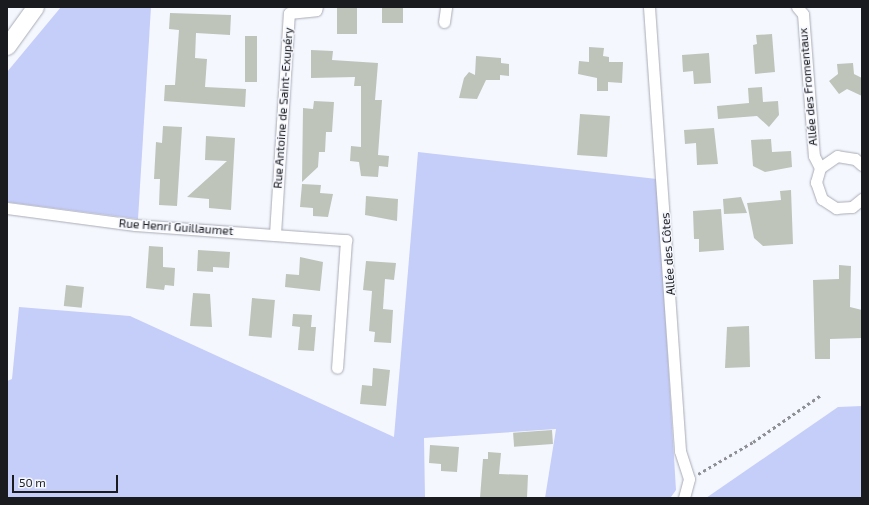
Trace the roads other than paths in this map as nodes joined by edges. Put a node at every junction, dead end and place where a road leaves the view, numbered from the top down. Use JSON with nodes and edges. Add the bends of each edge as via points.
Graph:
{"nodes":[{"id":1,"x":35,"y":7,"type":"edge"},
{"id":2,"x":317,"y":7,"type":"edge"},
{"id":3,"x":446,"y":7,"type":"edge"},
{"id":4,"x":650,"y":7,"type":"edge"},
{"id":5,"x":797,"y":7,"type":"edge"},
{"id":6,"x":287,"y":10,"type":"edge"},
{"id":7,"x":444,"y":22,"type":"dead end"},
{"id":8,"x":7,"y":46,"type":"edge"},
{"id":9,"x":862,"y":165,"type":"edge"},
{"id":10,"x":820,"y":168,"type":"junction"},
{"id":11,"x":862,"y":199,"type":"edge"},
{"id":12,"x":7,"y":208,"type":"edge"},
{"id":13,"x":275,"y":234,"type":"junction"},
{"id":14,"x":337,"y":368,"type":"dead end"},
{"id":15,"x":684,"y":498,"type":"edge"}],
"edges":[{"from":1,"to":8,"type":"main road"},
{"from":2,"to":6,"type":"street","name":"Rue Antoine de Saint-Exupéry","via":[[316,10]]},
{"from":3,"to":7,"type":"street"},
{"from":4,"to":15,"type":"street","name":"Allée des Côtes","via":[[680,451],[689,479]]},
{"from":5,"to":10,"type":"street","name":"Allée des Fromentaux","via":[[803,14],[814,156]]},
{"from":6,"to":13,"type":"street","name":"Rue Antoine de Saint-Exupéry"},
{"from":9,"to":10,"type":"street","name":"Allée des Fromentaux","via":[[855,159],[838,156]]},
{"from":10,"to":11,"type":"street","name":"Allée des Fromentaux","via":[[818,191],[828,204],[842,208]]},
{"from":12,"to":13,"type":"street","name":"Rue Henri Guillaumet","via":[[135,225]]},
{"from":13,"to":14,"type":"street","name":"Rue Henri Guillaumet","via":[[346,240]]}]}
